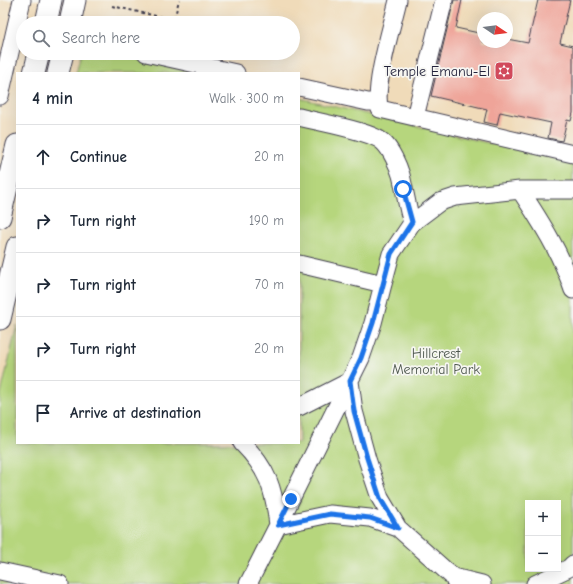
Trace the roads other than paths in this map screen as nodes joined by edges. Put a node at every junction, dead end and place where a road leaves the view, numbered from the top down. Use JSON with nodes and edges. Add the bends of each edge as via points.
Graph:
{"nodes":[{"id":1,"x":22,"y":0,"type":"edge"},
{"id":2,"x":51,"y":0,"type":"edge"},
{"id":3,"x":75,"y":0,"type":"edge"},
{"id":4,"x":398,"y":0,"type":"edge"},
{"id":5,"x":444,"y":0,"type":"edge"},
{"id":6,"x":18,"y":16,"type":"edge"},
{"id":7,"x":48,"y":16,"type":"edge"},
{"id":8,"x":72,"y":16,"type":"edge"},
{"id":9,"x":16,"y":26,"type":"edge"},
{"id":10,"x":37,"y":60,"type":"edge"},
{"id":11,"x":61,"y":60,"type":"edge"},
{"id":12,"x":178,"y":60,"type":"edge"},
{"id":13,"x":34,"y":72,"type":"edge"},
{"id":14,"x":58,"y":72,"type":"edge"},
{"id":15,"x":232,"y":72,"type":"edge"},
{"id":16,"x":300,"y":87,"type":"edge"},
{"id":17,"x":0,"y":96,"type":"edge"},
{"id":18,"x":377,"y":102,"type":"junction"},
{"id":19,"x":300,"y":117,"type":"edge"},
{"id":20,"x":415,"y":117,"type":"junction"},
{"id":21,"x":16,"y":149,"type":"edge"},
{"id":22,"x":573,"y":154,"type":"edge"},
{"id":23,"x":520,"y":190,"type":"junction"},
{"id":24,"x":573,"y":190,"type":"edge"},
{"id":25,"x":0,"y":217,"type":"edge"},
{"id":26,"x":412,"y":222,"type":"junction"},
{"id":27,"x":16,"y":251,"type":"edge"},
{"id":28,"x":300,"y":264,"type":"edge"},
{"id":29,"x":383,"y":284,"type":"junction"},
{"id":30,"x":573,"y":290,"type":"edge"},
{"id":31,"x":0,"y":316,"type":"edge"},
{"id":32,"x":350,"y":381,"type":"junction"},
{"id":33,"x":300,"y":406,"type":"edge"},
{"id":34,"x":243,"y":444,"type":"edge"},
{"id":35,"x":278,"y":525,"type":"junction"},
{"id":36,"x":398,"y":528,"type":"junction"},
{"id":37,"x":573,"y":564,"type":"edge"},
{"id":38,"x":0,"y":571,"type":"edge"},
{"id":39,"x":455,"y":581,"type":"edge"},
{"id":40,"x":60,"y":584,"type":"edge"},
{"id":41,"x":248,"y":584,"type":"edge"},
{"id":42,"x":482,"y":584,"type":"edge"},
{"id":43,"x":535,"y":584,"type":"edge"}],
"edges":[{"from":1,"to":6,"type":"street"},
{"from":2,"to":7,"type":"main road"},
{"from":3,"to":8,"type":"main road"},
{"from":4,"to":18,"type":"street","via":[[380,77]]},
{"from":5,"to":20,"type":"street"},
{"from":9,"to":17,"type":"street"},
{"from":10,"to":13,"type":"main road"},
{"from":11,"to":14,"type":"main road"},
{"from":12,"to":15,"type":"street"},
{"from":16,"to":18,"type":"street"},
{"from":18,"to":20,"type":"street","via":[[380,109]]},
{"from":19,"to":26,"type":"street","via":[[365,134],[383,142],[401,174]]},
{"from":20,"to":22,"type":"street"},
{"from":21,"to":25,"type":"main road"},
{"from":23,"to":24,"type":"street"},
{"from":23,"to":26,"type":"street","via":[[454,197],[440,202]]},
{"from":23,"to":30,"type":"street","via":[[565,267]]},
{"from":26,"to":29,"type":"street","via":[[391,254]]},
{"from":27,"to":31,"type":"main road"},
{"from":28,"to":29,"type":"street"},
{"from":29,"to":32,"type":"street","via":[[361,358]]},
{"from":32,"to":33,"type":"street"},
{"from":32,"to":35,"type":"street"},
{"from":32,"to":36,"type":"street","via":[[354,411],[380,498]]},
{"from":34,"to":35,"type":"street","via":[[261,464],[275,499]]},
{"from":35,"to":36,"type":"street","via":[[330,514],[370,518]]},
{"from":35,"to":41,"type":"street"},
{"from":36,"to":39,"type":"street"},
{"from":37,"to":43,"type":"street"},
{"from":38,"to":40,"type":"street"},
{"from":39,"to":42,"type":"street"}]}
